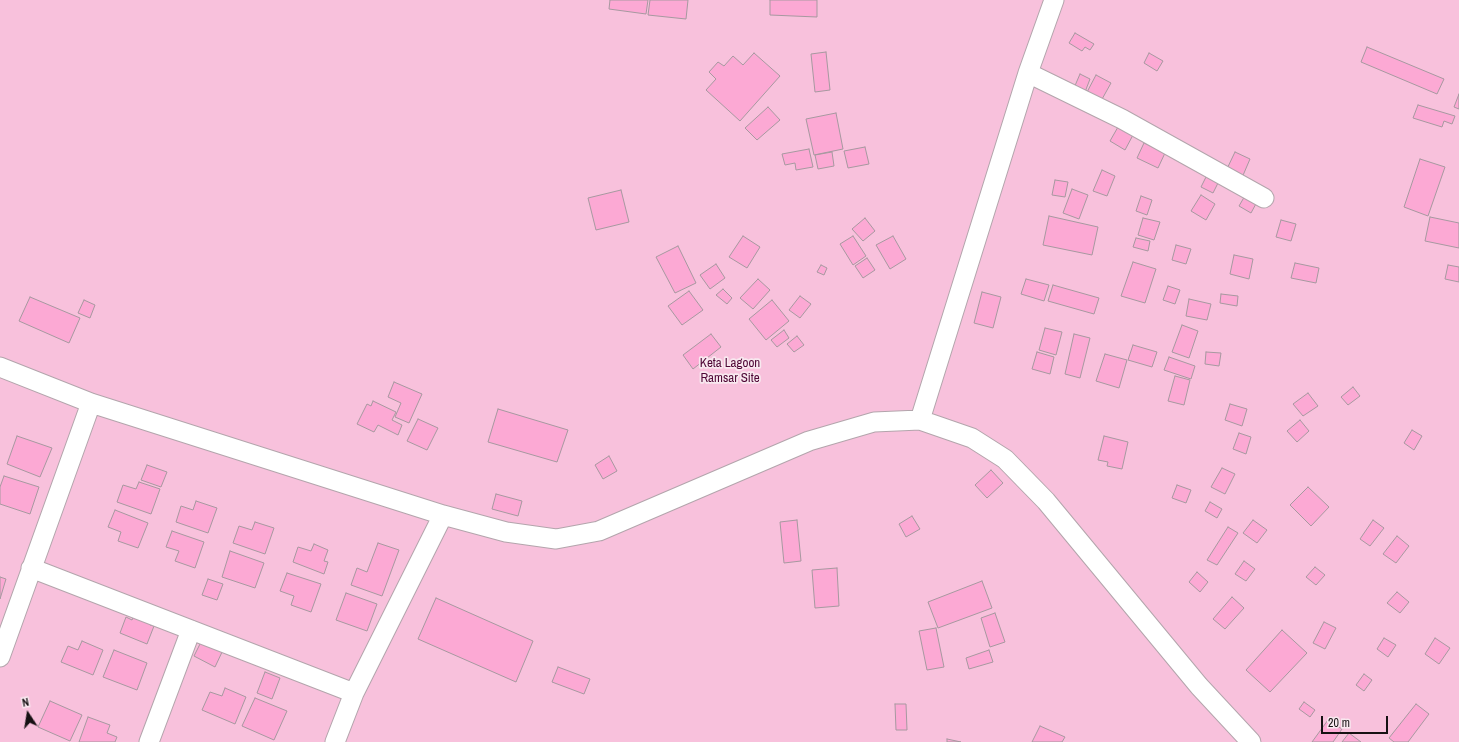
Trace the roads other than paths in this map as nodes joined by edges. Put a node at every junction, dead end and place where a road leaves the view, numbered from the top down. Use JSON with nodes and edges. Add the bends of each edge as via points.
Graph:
{"nodes":[{"id":1,"x":1054,"y":0,"type":"edge"},
{"id":2,"x":1028,"y":73,"type":"junction"},
{"id":3,"x":1264,"y":198,"type":"dead end"},
{"id":4,"x":0,"y":367,"type":"edge"},
{"id":5,"x":91,"y":403,"type":"junction"},
{"id":6,"x":920,"y":420,"type":"junction"},
{"id":7,"x":444,"y":515,"type":"junction"},
{"id":8,"x":31,"y":568,"type":"junction"},
{"id":9,"x":191,"y":630,"type":"junction"},
{"id":10,"x":0,"y":657,"type":"edge"},
{"id":11,"x":354,"y":693,"type":"junction"},
{"id":12,"x":149,"y":742,"type":"edge"},
{"id":13,"x":335,"y":742,"type":"edge"},
{"id":14,"x":1251,"y":742,"type":"edge"}],
"edges":[{"from":1,"to":2,"type":"street"},
{"from":2,"to":3,"type":"street","via":[[1122,119]]},
{"from":2,"to":6,"type":"street"},
{"from":4,"to":5,"type":"street"},
{"from":5,"to":7,"type":"street"},
{"from":5,"to":8,"type":"street"},
{"from":6,"to":7,"type":"street","via":[[874,422],[809,441],[599,531],[556,539],[506,532]]},
{"from":6,"to":14,"type":"street","via":[[972,438],[1005,460],[1046,501],[1199,686]]},
{"from":7,"to":11,"type":"street"},
{"from":8,"to":9,"type":"street"},
{"from":8,"to":10,"type":"street"},
{"from":9,"to":11,"type":"street"},
{"from":9,"to":12,"type":"street"},
{"from":11,"to":13,"type":"street"}]}
